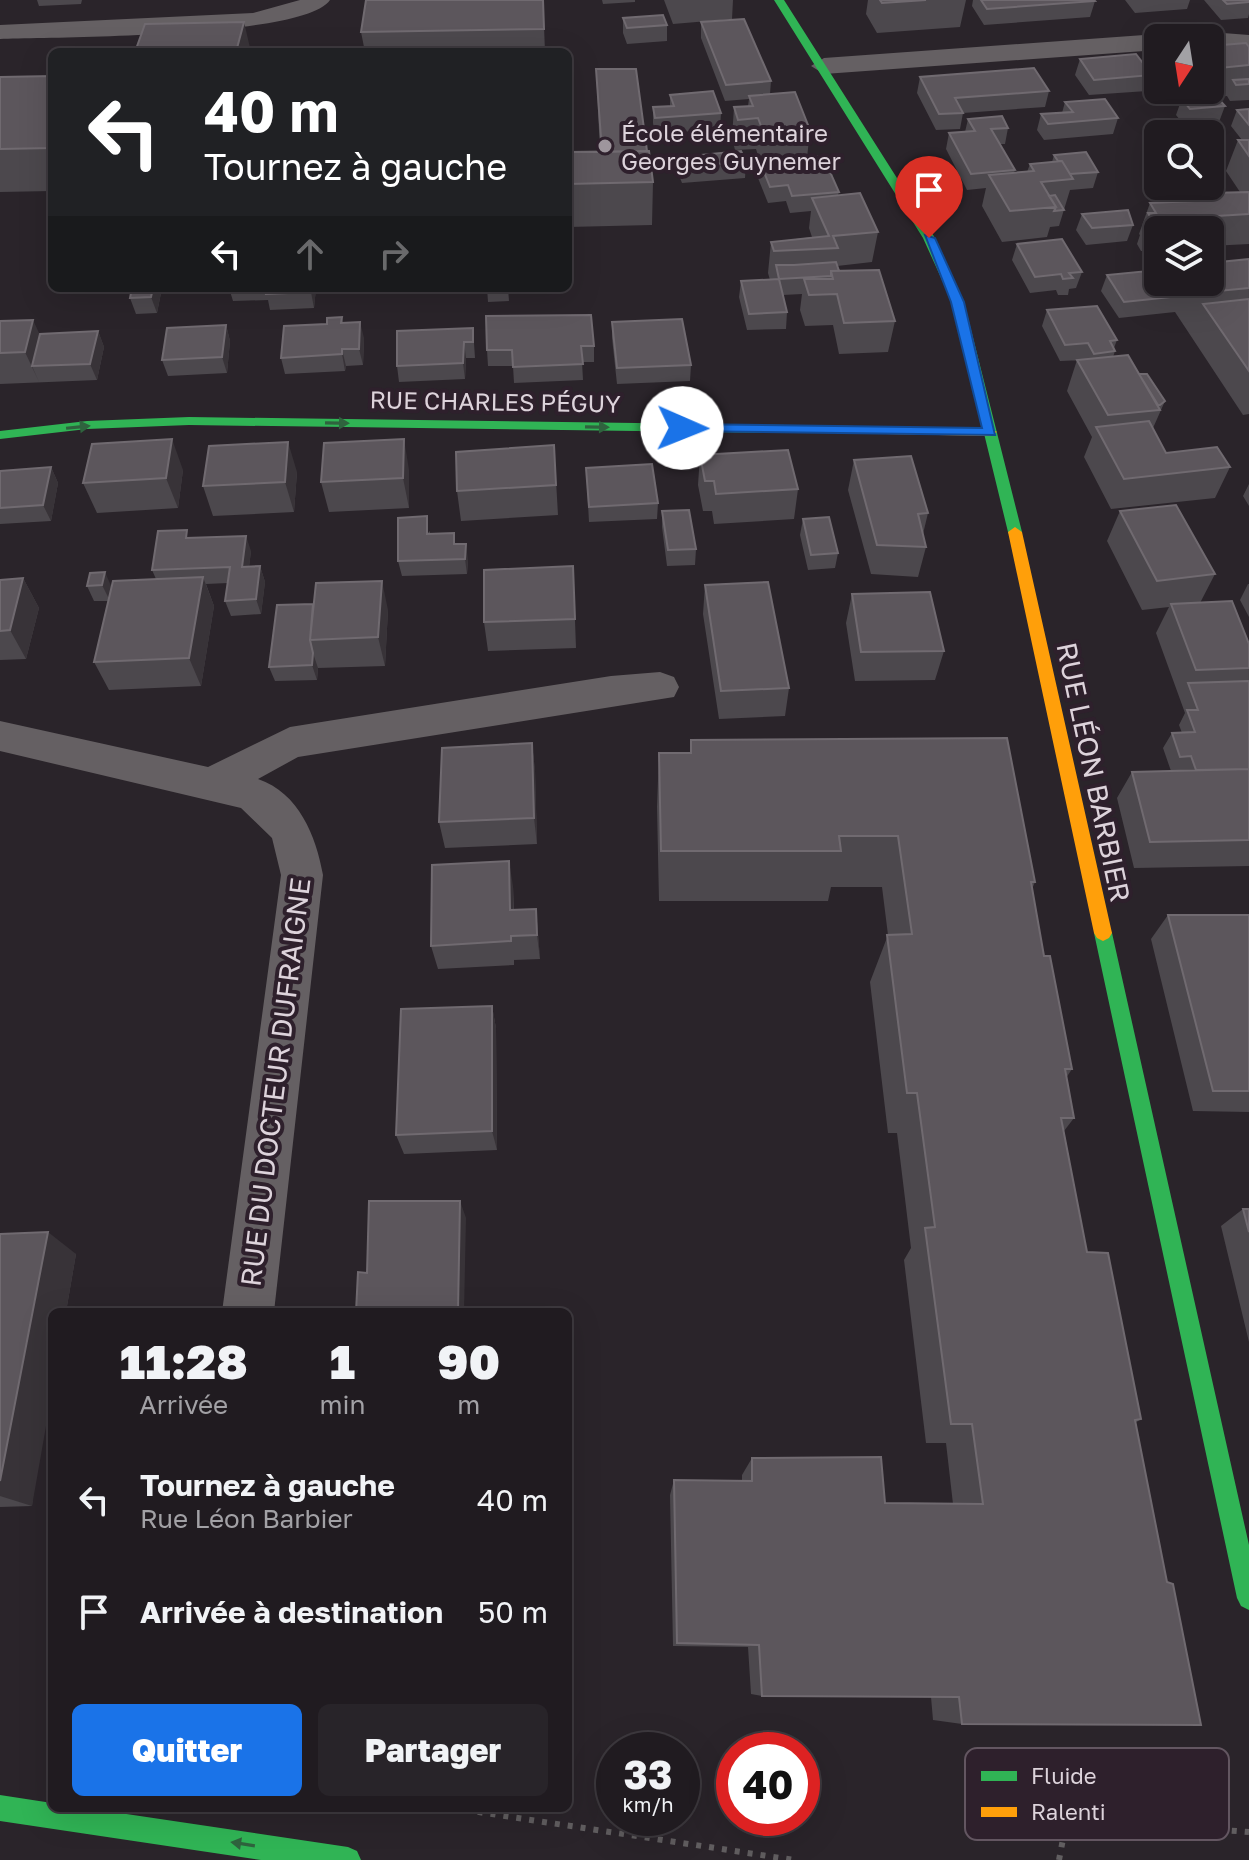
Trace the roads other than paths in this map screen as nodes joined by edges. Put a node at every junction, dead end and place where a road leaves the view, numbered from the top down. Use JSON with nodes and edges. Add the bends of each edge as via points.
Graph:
{"nodes":[{"id":1,"x":318,"y":0,"type":"edge"},
{"id":2,"x":779,"y":0,"type":"edge"},
{"id":3,"x":7,"y":25,"type":"edge"},
{"id":4,"x":1224,"y":41,"type":"edge"},
{"id":5,"x":1144,"y":43,"type":"edge"},
{"id":6,"x":1249,"y":43,"type":"edge"},
{"id":7,"x":824,"y":66,"type":"junction"},
{"id":8,"x":990,"y":432,"type":"junction"},
{"id":9,"x":0,"y":435,"type":"edge"},
{"id":10,"x":660,"y":687,"type":"dead end"},
{"id":11,"x":0,"y":736,"type":"edge"},
{"id":12,"x":215,"y":783,"type":"junction"},
{"id":13,"x":248,"y":1308,"type":"edge"},
{"id":14,"x":1249,"y":1598,"type":"edge"},
{"id":15,"x":0,"y":1808,"type":"edge"},
{"id":16,"x":48,"y":1811,"type":"edge"},
{"id":17,"x":58,"y":1812,"type":"edge"},
{"id":18,"x":173,"y":1820,"type":"edge"},
{"id":19,"x":348,"y":1860,"type":"edge"}],
"edges":[{"from":1,"to":3,"type":"street","via":[[297,11],[253,20]]},
{"from":2,"to":7,"type":"street","name":"RUE LÉON BARBIER"},
{"from":4,"to":6,"type":"street"},
{"from":5,"to":7,"type":"street"},
{"from":7,"to":8,"type":"street","name":"RUE LÉON BARBIER","via":[[929,238],[958,302]]},
{"from":9,"to":8,"type":"street","name":"RUE CHARLES PÉGUY","one_way":true,"via":[[189,421]]},
{"from":8,"to":14,"type":"street","name":"RUE LÉON BARBIER"},
{"from":10,"to":12,"type":"street","via":[[290,743]]},
{"from":11,"to":12,"type":"street","name":"RUE DU DOCTEUR DUFRAIGNE"},
{"from":12,"to":13,"type":"street","name":"RUE DU DOCTEUR DUFRAIGNE","via":[[253,794],[284,818],[302,875]]},
{"from":15,"to":16,"type":"street"},
{"from":17,"to":18,"type":"street"},
{"from":19,"to":18,"type":"street","one_way":true}]}
